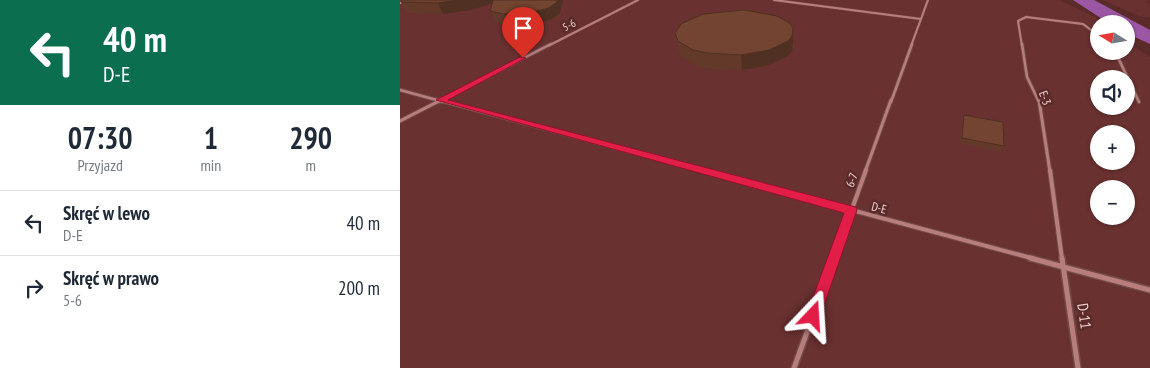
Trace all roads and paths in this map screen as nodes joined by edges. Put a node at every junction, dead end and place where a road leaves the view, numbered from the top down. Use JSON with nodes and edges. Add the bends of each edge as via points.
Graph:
{"nodes":[{"id":1,"x":408,"y":0,"type":"edge"},
{"id":2,"x":638,"y":0,"type":"edge"},
{"id":3,"x":774,"y":0,"type":"edge"},
{"id":4,"x":928,"y":0,"type":"edge"},
{"id":5,"x":400,"y":2,"type":"edge"},
{"id":6,"x":921,"y":19,"type":"junction"},
{"id":7,"x":1090,"y":29,"type":"edge"},
{"id":8,"x":1119,"y":60,"type":"edge"},
{"id":9,"x":400,"y":90,"type":"edge"},
{"id":10,"x":440,"y":100,"type":"junction"},
{"id":11,"x":1139,"y":102,"type":"dead end"},
{"id":12,"x":400,"y":121,"type":"edge"},
{"id":13,"x":851,"y":210,"type":"junction"},
{"id":14,"x":1065,"y":268,"type":"junction"},
{"id":15,"x":1150,"y":290,"type":"edge"},
{"id":16,"x":794,"y":368,"type":"edge"},
{"id":17,"x":1078,"y":368,"type":"edge"}],
"edges":[{"from":1,"to":5,"type":"lane"},
{"from":2,"to":10,"type":"lane","name":"5-6"},
{"from":3,"to":6,"type":"lane"},
{"from":4,"to":6,"type":"lane","name":"6-7"},
{"from":6,"to":13,"type":"lane","name":"6-7"},
{"from":7,"to":14,"type":"lane","name":"E-3","via":[[1084,24],[1026,17],[1018,21],[1027,77],[1040,102]]},
{"from":8,"to":11,"type":"lane"},
{"from":9,"to":10,"type":"lane","name":"D-E"},
{"from":10,"to":12,"type":"lane","name":"5-6"},
{"from":10,"to":13,"type":"lane","name":"D-E"},
{"from":13,"to":14,"type":"lane","name":"D-E"},
{"from":13,"to":16,"type":"lane","name":"6-7"},
{"from":14,"to":15,"type":"lane","name":"D-E"},
{"from":14,"to":17,"type":"lane","name":"D-11"}]}
